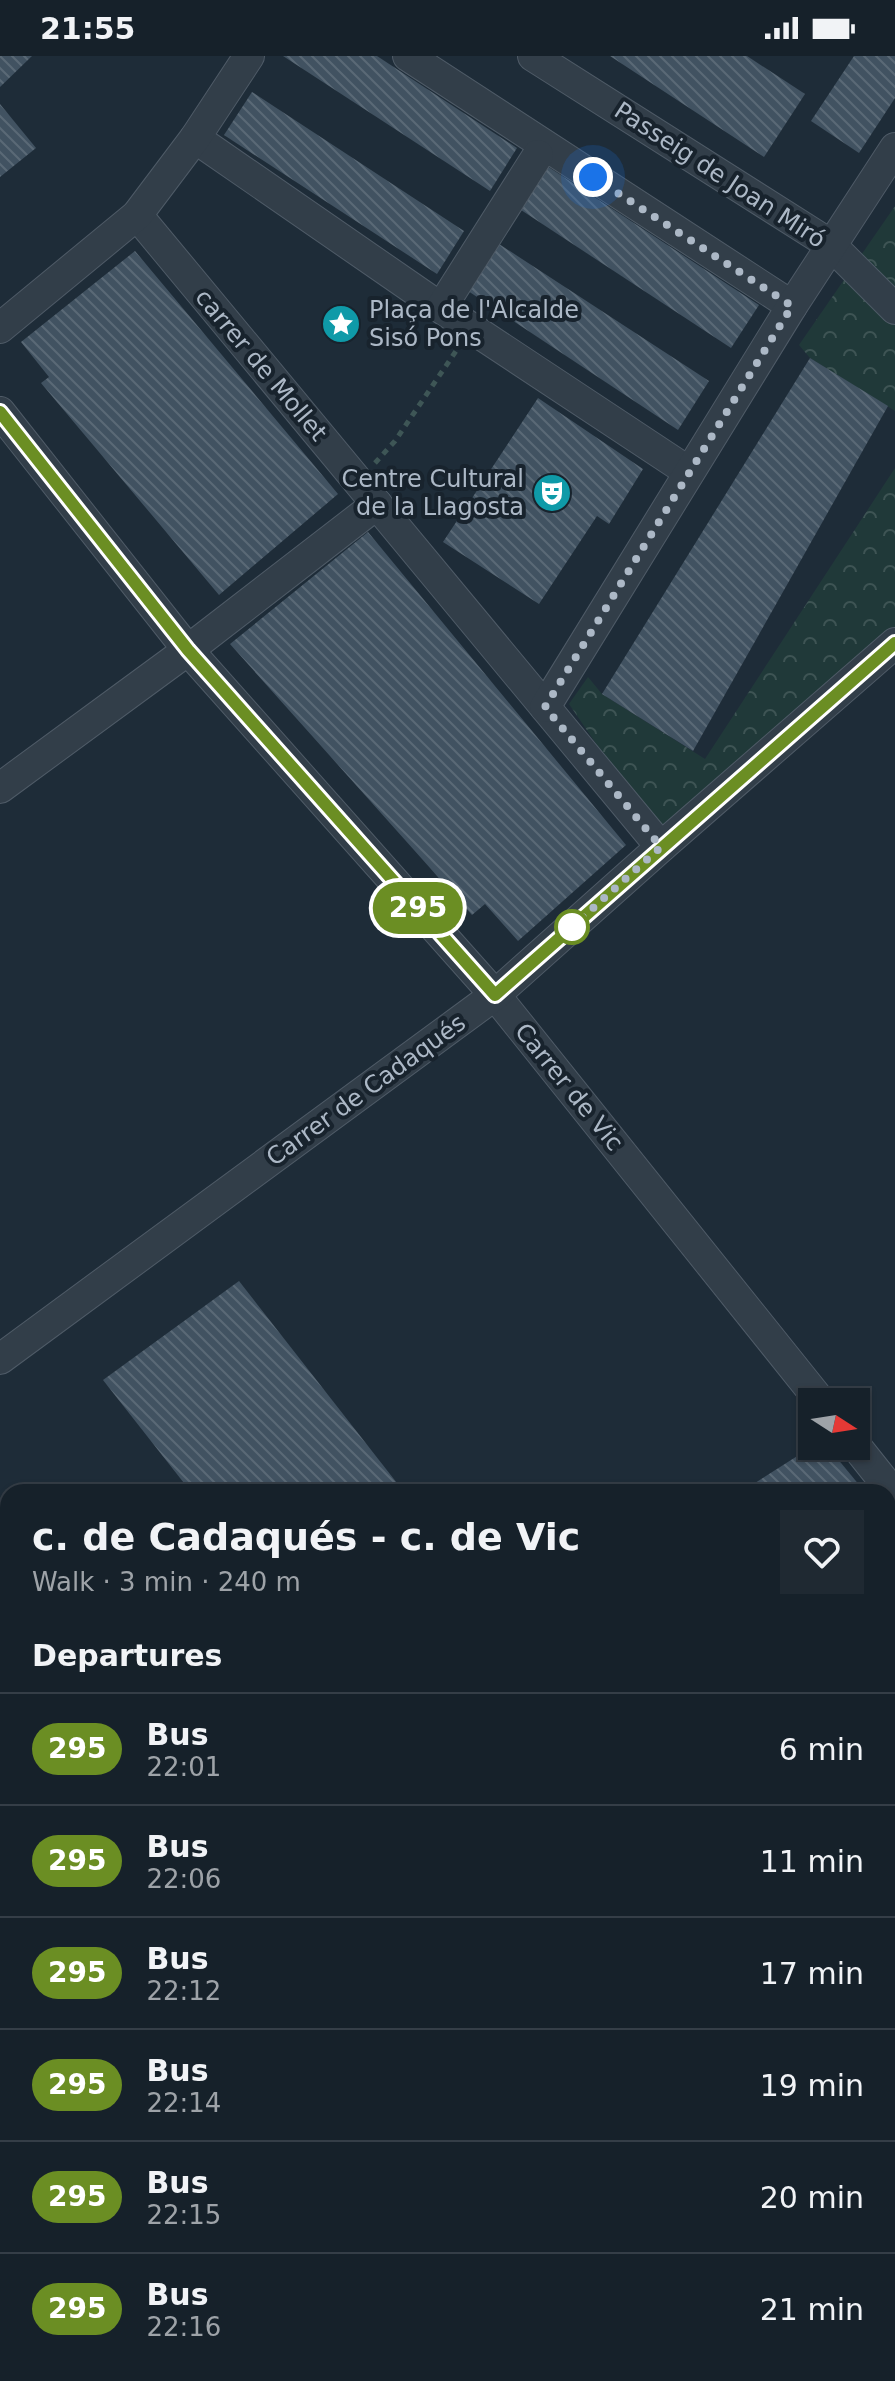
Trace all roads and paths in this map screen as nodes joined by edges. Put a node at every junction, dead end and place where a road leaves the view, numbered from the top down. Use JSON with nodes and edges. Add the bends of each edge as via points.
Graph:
{"nodes":[{"id":1,"x":249,"y":56,"type":"edge"},
{"id":2,"x":408,"y":56,"type":"edge"},
{"id":3,"x":533,"y":56,"type":"edge"},
{"id":4,"x":195,"y":138,"type":"junction"},
{"id":5,"x":895,"y":148,"type":"edge"},
{"id":6,"x":538,"y":155,"type":"dead end"},
{"id":7,"x":137,"y":215,"type":"junction"},
{"id":8,"x":831,"y":245,"type":"junction"},
{"id":9,"x":792,"y":306,"type":"junction"},
{"id":10,"x":441,"y":308,"type":"junction"},
{"id":11,"x":895,"y":309,"type":"edge"},
{"id":12,"x":0,"y":328,"type":"edge"},
{"id":13,"x":460,"y":344,"type":"dead end"},
{"id":14,"x":0,"y":412,"type":"edge"},
{"id":15,"x":373,"y":466,"type":"dead end"},
{"id":16,"x":689,"y":472,"type":"junction"},
{"id":17,"x":377,"y":504,"type":"junction"},
{"id":18,"x":895,"y":643,"type":"edge"},
{"id":19,"x":188,"y":650,"type":"junction"},
{"id":20,"x":545,"y":707,"type":"junction"},
{"id":21,"x":0,"y":788,"type":"edge"},
{"id":22,"x":661,"y":847,"type":"junction"},
{"id":23,"x":495,"y":995,"type":"junction"},
{"id":24,"x":0,"y":1359,"type":"edge"},
{"id":25,"x":810,"y":1388,"type":"edge"},
{"id":26,"x":867,"y":1460,"type":"edge"},
{"id":27,"x":886,"y":1484,"type":"edge"}],
"edges":[{"from":1,"to":4,"type":"street"},
{"from":2,"to":9,"type":"street"},
{"from":3,"to":8,"type":"street","name":"Passeig de Joan Miró"},
{"from":4,"to":7,"type":"street"},
{"from":4,"to":10,"type":"street"},
{"from":5,"to":8,"type":"street"},
{"from":6,"to":10,"type":"street"},
{"from":7,"to":12,"type":"street"},
{"from":7,"to":17,"type":"street","name":"carrer de Mollet"},
{"from":8,"to":9,"type":"street"},
{"from":8,"to":11,"type":"street","name":"Passeig de Joan Miró"},
{"from":9,"to":16,"type":"street"},
{"from":10,"to":16,"type":"street"},
{"from":13,"to":15,"type":"path"},
{"from":14,"to":19,"type":"street","name":"Carrer de Vic"},
{"from":16,"to":20,"type":"street"},
{"from":17,"to":19,"type":"street"},
{"from":17,"to":20,"type":"street","name":"carrer de Mollet"},
{"from":18,"to":22,"type":"street","name":"Carrer de Cadaqués"},
{"from":19,"to":21,"type":"street"},
{"from":19,"to":23,"type":"street","name":"Carrer de Vic"},
{"from":20,"to":22,"type":"street","name":"carrer de Mollet"},
{"from":22,"to":23,"type":"street","name":"Carrer de Cadaqués"},
{"from":23,"to":24,"type":"street","name":"Carrer de Cadaqués"},
{"from":23,"to":25,"type":"street","name":"Carrer de Vic"},
{"from":26,"to":27,"type":"street"}]}
